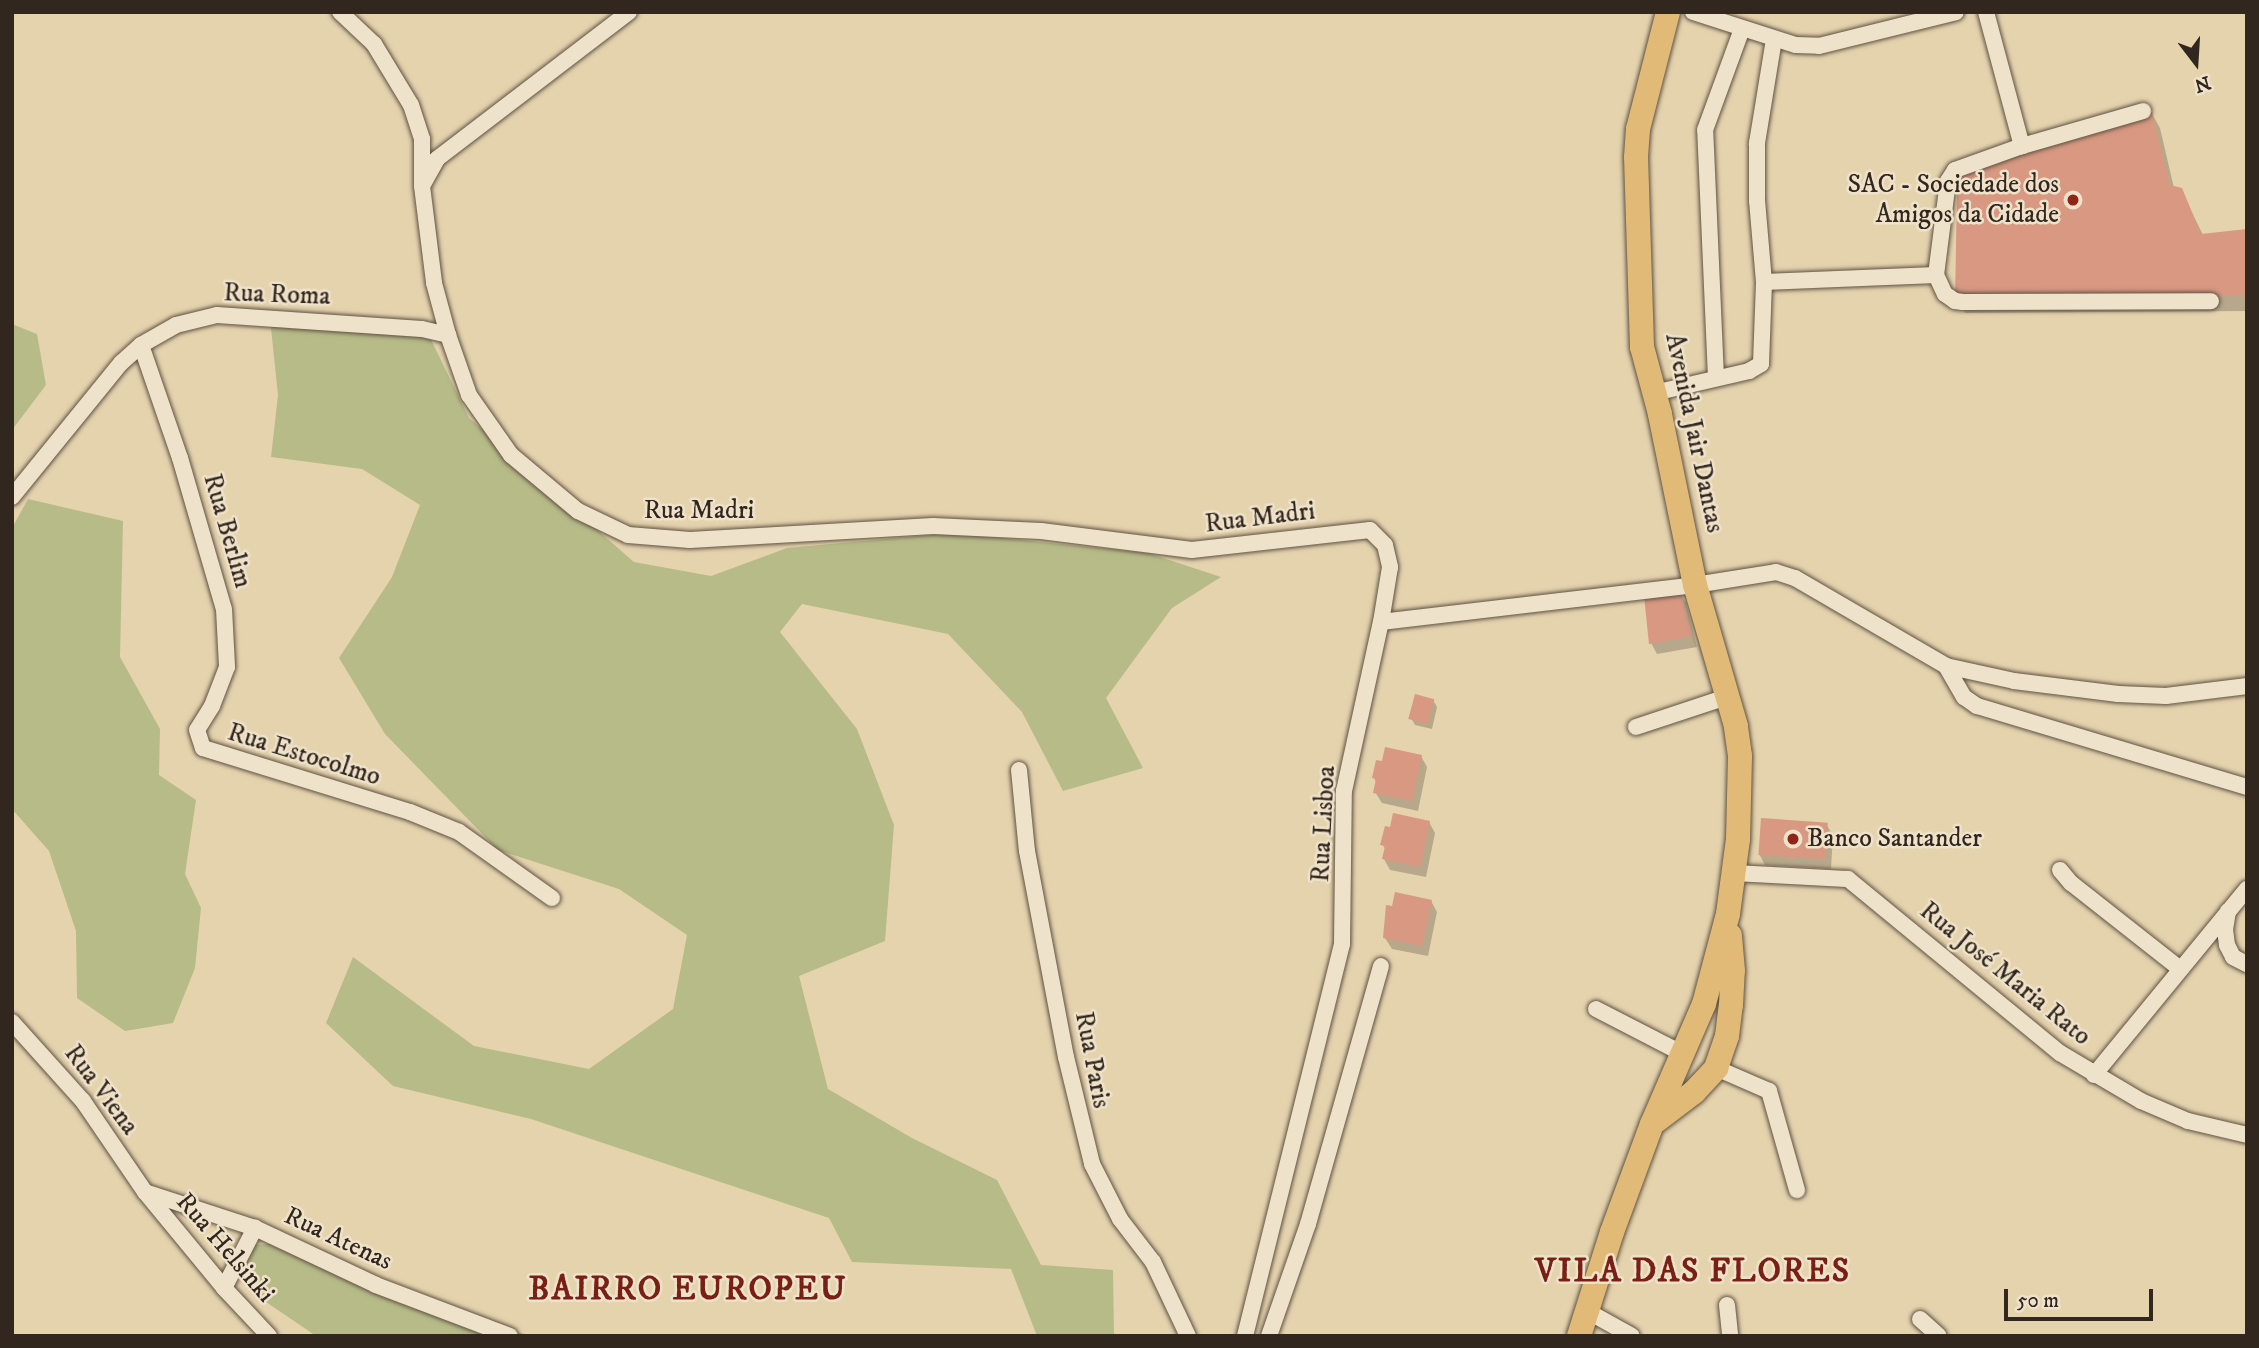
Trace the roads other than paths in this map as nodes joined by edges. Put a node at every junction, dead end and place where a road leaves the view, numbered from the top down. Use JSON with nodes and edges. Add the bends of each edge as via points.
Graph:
{"nodes":[{"id":1,"x":340,"y":12,"type":"edge"},
{"id":2,"x":629,"y":12,"type":"edge"},
{"id":3,"x":1668,"y":12,"type":"edge"},
{"id":4,"x":1693,"y":12,"type":"edge"},
{"id":5,"x":1956,"y":12,"type":"edge"},
{"id":6,"x":1986,"y":12,"type":"edge"},
{"id":7,"x":1742,"y":29,"type":"junction"},
{"id":8,"x":1774,"y":39,"type":"junction"},
{"id":9,"x":2143,"y":111,"type":"dead end"},
{"id":10,"x":2022,"y":146,"type":"junction"},
{"id":11,"x":422,"y":186,"type":"junction"},
{"id":12,"x":1936,"y":275,"type":"junction"},
{"id":13,"x":1764,"y":282,"type":"junction"},
{"id":14,"x":2211,"y":300,"type":"dead end"},
{"id":15,"x":448,"y":335,"type":"junction"},
{"id":16,"x":141,"y":345,"type":"junction"},
{"id":17,"x":1716,"y":378,"type":"junction"},
{"id":18,"x":1654,"y":393,"type":"junction"},
{"id":19,"x":12,"y":497,"type":"edge"},
{"id":20,"x":1695,"y":584,"type":"junction"},
{"id":21,"x":1381,"y":622,"type":"junction"},
{"id":22,"x":1945,"y":666,"type":"junction"},
{"id":23,"x":2247,"y":686,"type":"edge"},
{"id":24,"x":1730,"y":696,"type":"junction"},
{"id":25,"x":1636,"y":727,"type":"dead end"},
{"id":26,"x":197,"y":730,"type":"joint"},
{"id":27,"x":1019,"y":770,"type":"dead end"},
{"id":28,"x":2247,"y":787,"type":"edge"},
{"id":29,"x":2060,"y":870,"type":"dead end"},
{"id":30,"x":1733,"y":873,"type":"junction"},
{"id":31,"x":2247,"y":889,"type":"edge"},
{"id":32,"x":552,"y":898,"type":"dead end"},
{"id":33,"x":2229,"y":909,"type":"junction"},
{"id":34,"x":1728,"y":914,"type":"junction"},
{"id":35,"x":2247,"y":964,"type":"edge"},
{"id":36,"x":1381,"y":966,"type":"dead end"},
{"id":37,"x":2179,"y":968,"type":"junction"},
{"id":38,"x":1596,"y":1009,"type":"dead end"},
{"id":39,"x":12,"y":1022,"type":"edge"},
{"id":40,"x":1683,"y":1054,"type":"junction"},
{"id":41,"x":1716,"y":1068,"type":"junction"},
{"id":42,"x":2094,"y":1074,"type":"junction"},
{"id":43,"x":1652,"y":1124,"type":"junction"},
{"id":44,"x":2230,"y":1133,"type":"junction"},
{"id":45,"x":2247,"y":1135,"type":"edge"},
{"id":46,"x":2247,"y":1145,"type":"edge"},
{"id":47,"x":1797,"y":1190,"type":"dead end"},
{"id":48,"x":145,"y":1192,"type":"junction"},
{"id":49,"x":255,"y":1228,"type":"junction"},
{"id":50,"x":224,"y":1288,"type":"junction"},
{"id":51,"x":1727,"y":1305,"type":"dead end"},
{"id":52,"x":1587,"y":1311,"type":"junction"},
{"id":53,"x":1920,"y":1319,"type":"dead end"},
{"id":54,"x":269,"y":1336,"type":"edge"},
{"id":55,"x":510,"y":1336,"type":"edge"},
{"id":56,"x":1188,"y":1336,"type":"edge"},
{"id":57,"x":1245,"y":1336,"type":"edge"},
{"id":58,"x":1269,"y":1336,"type":"edge"},
{"id":59,"x":1578,"y":1336,"type":"edge"},
{"id":60,"x":1632,"y":1336,"type":"edge"},
{"id":61,"x":1730,"y":1336,"type":"edge"},
{"id":62,"x":1939,"y":1336,"type":"edge"}],
"edges":[{"from":1,"to":11,"type":"street","name":"Rua Madri","via":[[374,44],[411,105],[422,139]]},
{"from":2,"to":11,"type":"street","via":[[437,159]]},
{"from":3,"to":18,"type":"main road","name":"Avenida Jair Dantas","via":[[1638,129],[1636,158],[1642,347]]},
{"from":4,"to":7,"type":"street"},
{"from":5,"to":8,"type":"street","via":[[1819,46],[1796,46]]},
{"from":6,"to":10,"type":"street"},
{"from":7,"to":8,"type":"street"},
{"from":7,"to":17,"type":"street","via":[[1705,130]]},
{"from":8,"to":13,"type":"street","via":[[1757,144]]},
{"from":9,"to":10,"type":"street"},
{"from":10,"to":12,"type":"street","via":[[1961,167],[1951,175]]},
{"from":11,"to":15,"type":"street","name":"Rua Madri","via":[[434,283]]},
{"from":12,"to":13,"type":"street"},
{"from":12,"to":14,"type":"street","via":[[1945,294],[1963,302]]},
{"from":13,"to":17,"type":"street","via":[[1759,367]]},
{"from":15,"to":16,"type":"street","name":"Rua Roma","via":[[408,327],[217,314],[176,325]]},
{"from":15,"to":21,"type":"street","name":"Rua Madri","via":[[469,395],[511,455],[578,512],[628,535],[690,540],[933,526],[1041,531],[1192,550],[1370,530],[1385,545],[1390,567]]},
{"from":16,"to":19,"type":"street","name":"Rua Roma","via":[[121,363]]},
{"from":16,"to":26,"type":"street","name":"Rua Berlim","via":[[180,457],[224,609],[227,667]]},
{"from":17,"to":18,"type":"street"},
{"from":18,"to":20,"type":"main road","name":"Avenida Jair Dantas"},
{"from":20,"to":21,"type":"street"},
{"from":20,"to":22,"type":"street","via":[[1786,573]]},
{"from":20,"to":24,"type":"main road","name":"Avenida Jair Dantas"},
{"from":21,"to":57,"type":"street","name":"Rua Lisboa","via":[[1344,791],[1342,944]]},
{"from":22,"to":23,"type":"street","via":[[2014,681],[2118,694],[2166,696]]},
{"from":22,"to":28,"type":"street","via":[[1964,697],[1977,706]]},
{"from":24,"to":25,"type":"street"},
{"from":24,"to":30,"type":"main road","name":"Avenida Jair Dantas","via":[[1740,756]]},
{"from":26,"to":32,"type":"street","name":"Rua Estocolmo","via":[[198,741],[208,752],[410,812],[459,832]]},
{"from":27,"to":56,"type":"street","name":"Rua Paris","via":[[1027,852],[1066,1057],[1092,1164],[1120,1219],[1153,1262]]},
{"from":29,"to":37,"type":"street"},
{"from":30,"to":34,"type":"main road","name":"Avenida Jair Dantas"},
{"from":30,"to":42,"type":"street","name":"Rua José Maria Rato","via":[[1847,878],[2060,1053]]},
{"from":31,"to":33,"type":"street"},
{"from":33,"to":35,"type":"street","via":[[2227,945],[2233,957]]},
{"from":33,"to":37,"type":"street"},
{"from":34,"to":40,"type":"main road","name":"Avenida Jair Dantas","via":[[1704,1004]]},
{"from":34,"to":41,"type":"main road","name":"Avenida Jair Dantas","via":[[1731,1005]]},
{"from":36,"to":58,"type":"street","via":[[1308,1224]]},
{"from":37,"to":42,"type":"street"},
{"from":38,"to":40,"type":"street"},
{"from":39,"to":48,"type":"street","name":"Rua Viena","via":[[83,1101]]},
{"from":40,"to":43,"type":"main road","name":"Avenida Jair Dantas"},
{"from":41,"to":43,"type":"main road","name":"Avenida Jair Dantas","via":[[1694,1092]]},
{"from":41,"to":47,"type":"street","via":[[1769,1091]]},
{"from":42,"to":44,"type":"street","name":"Rua José Maria Rato","via":[[2153,1106]]},
{"from":43,"to":52,"type":"main road","name":"Avenida Jair Dantas"},
{"from":44,"to":45,"type":"street","name":"Rua José Maria Rato"},
{"from":44,"to":46,"type":"street"},
{"from":48,"to":49,"type":"street","name":"Rua Atenas"},
{"from":48,"to":50,"type":"street","name":"Rua Helsinki"},
{"from":49,"to":50,"type":"street"},
{"from":49,"to":55,"type":"street","name":"Rua Atenas","via":[[376,1285]]},
{"from":50,"to":54,"type":"street","name":"Rua Helsinki"},
{"from":51,"to":61,"type":"street"},
{"from":52,"to":59,"type":"main road","name":"Avenida Jair Dantas"},
{"from":52,"to":60,"type":"street"},
{"from":53,"to":62,"type":"street"}]}
